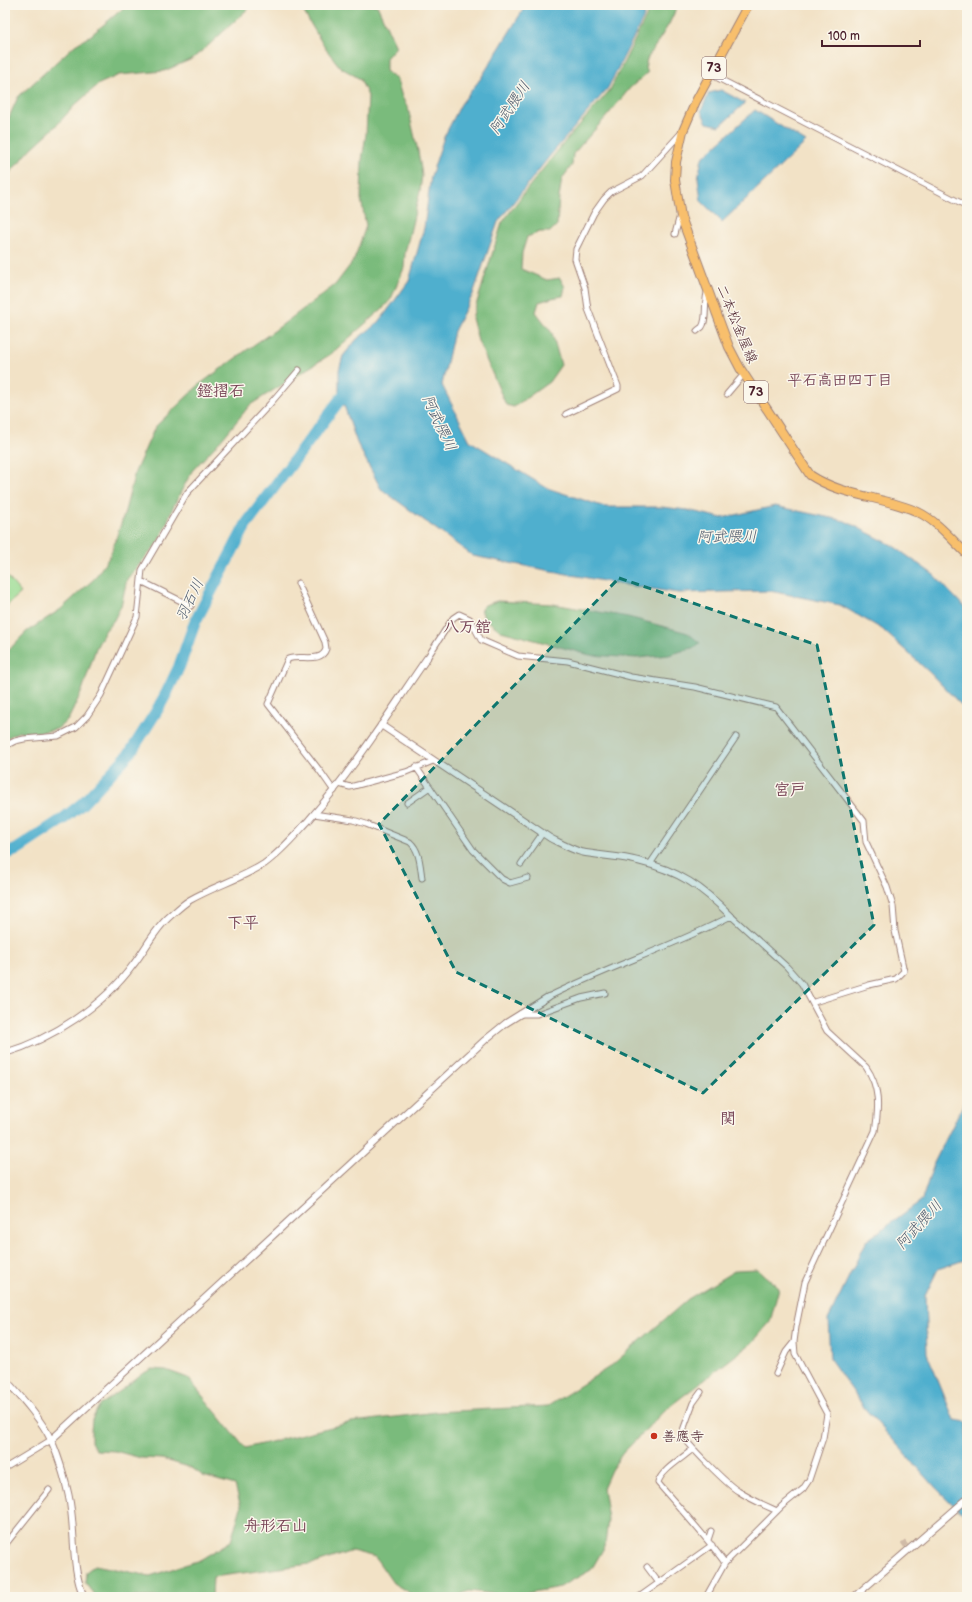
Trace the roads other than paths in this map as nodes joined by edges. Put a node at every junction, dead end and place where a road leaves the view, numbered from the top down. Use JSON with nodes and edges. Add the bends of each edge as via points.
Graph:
{"nodes":[{"id":1,"x":748,"y":5,"type":"edge"},
{"id":2,"x":710,"y":74,"type":"junction"},
{"id":3,"x":683,"y":132,"type":"junction"},
{"id":4,"x":967,"y":206,"type":"edge"},
{"id":5,"x":681,"y":214,"type":"junction"},
{"id":6,"x":676,"y":234,"type":"dead end"},
{"id":7,"x":708,"y":290,"type":"junction"},
{"id":8,"x":697,"y":330,"type":"dead end"},
{"id":9,"x":299,"y":370,"type":"dead end"},
{"id":10,"x":744,"y":374,"type":"junction"},
{"id":11,"x":727,"y":394,"type":"dead end"},
{"id":12,"x":566,"y":414,"type":"dead end"},
{"id":13,"x":967,"y":554,"type":"edge"},
{"id":14,"x":141,"y":581,"type":"junction"},
{"id":15,"x":298,"y":583,"type":"dead end"},
{"id":16,"x":191,"y":606,"type":"dead end"},
{"id":17,"x":426,"y":658,"type":"joint"},
{"id":18,"x":380,"y":725,"type":"junction"},
{"id":19,"x":736,"y":737,"type":"dead end"},
{"id":20,"x":5,"y":746,"type":"edge"},
{"id":21,"x":433,"y":761,"type":"junction"},
{"id":22,"x":416,"y":768,"type":"junction"},
{"id":23,"x":339,"y":784,"type":"junction"},
{"id":24,"x":430,"y":787,"type":"junction"},
{"id":25,"x":334,"y":791,"type":"junction"},
{"id":26,"x":407,"y":802,"type":"dead end"},
{"id":27,"x":314,"y":814,"type":"junction"},
{"id":28,"x":542,"y":834,"type":"junction"},
{"id":29,"x":521,"y":864,"type":"dead end"},
{"id":30,"x":650,"y":864,"type":"junction"},
{"id":31,"x":422,"y":878,"type":"dead end"},
{"id":32,"x":528,"y":878,"type":"dead end"},
{"id":33,"x":732,"y":916,"type":"junction"},
{"id":34,"x":605,"y":993,"type":"dead end"},
{"id":35,"x":548,"y":997,"type":"joint"},
{"id":36,"x":814,"y":1002,"type":"dead end"},
{"id":37,"x":520,"y":1014,"type":"junction"},
{"id":38,"x":5,"y":1053,"type":"edge"},
{"id":39,"x":794,"y":1342,"type":"junction"},
{"id":40,"x":776,"y":1374,"type":"dead end"},
{"id":41,"x":5,"y":1379,"type":"edge"},
{"id":42,"x":701,"y":1392,"type":"dead end"},
{"id":43,"x":51,"y":1440,"type":"junction"},
{"id":44,"x":693,"y":1449,"type":"junction"},
{"id":45,"x":5,"y":1468,"type":"edge"},
{"id":46,"x":49,"y":1490,"type":"dead end"},
{"id":47,"x":967,"y":1499,"type":"edge"},
{"id":48,"x":777,"y":1511,"type":"junction"},
{"id":49,"x":711,"y":1531,"type":"dead end"},
{"id":50,"x":708,"y":1540,"type":"junction"},
{"id":51,"x":5,"y":1545,"type":"edge"},
{"id":52,"x":712,"y":1545,"type":"junction"},
{"id":53,"x":725,"y":1564,"type":"junction"},
{"id":54,"x":647,"y":1567,"type":"dead end"},
{"id":55,"x":659,"y":1582,"type":"junction"},
{"id":56,"x":84,"y":1597,"type":"edge"},
{"id":57,"x":639,"y":1597,"type":"edge"},
{"id":58,"x":706,"y":1597,"type":"edge"},
{"id":59,"x":854,"y":1597,"type":"edge"}],
"edges":[{"from":1,"to":2,"type":"main road","name":"二本松金屋線","number":"73"},
{"from":2,"to":3,"type":"main road","name":"二本松金屋線","number":"73"},
{"from":2,"to":4,"type":"street"},
{"from":3,"to":5,"type":"main road","name":"二本松金屋線","number":"73","via":[[675,180]]},
{"from":3,"to":12,"type":"street","via":[[642,176],[611,192],[604,199],[576,249],[575,259],[585,288],[588,309],[618,389]]},
{"from":5,"to":6,"type":"street"},
{"from":5,"to":7,"type":"main road","name":"二本松金屋線","number":"73"},
{"from":7,"to":8,"type":"street","via":[[705,297],[704,320],[702,327]]},
{"from":7,"to":10,"type":"main road","name":"二本松金屋線","number":"73","via":[[729,347]]},
{"from":9,"to":14,"type":"street","via":[[187,492],[142,570]]},
{"from":10,"to":11,"type":"street"},
{"from":10,"to":13,"type":"main road","name":"二本松金屋線","number":"73","via":[[810,475],[839,490],[902,506],[919,513],[934,522]]},
{"from":14,"to":16,"type":"street"},
{"from":14,"to":20,"type":"street","via":[[137,617],[101,695],[87,716],[76,727],[58,736],[24,739]]},
{"from":15,"to":25,"type":"street","via":[[326,649],[319,658],[288,659],[268,704]]},
{"from":17,"to":18,"type":"street"},
{"from":17,"to":36,"type":"street","via":[[453,618],[459,614],[470,619],[481,640],[518,656],[568,661],[631,677],[695,687],[776,708],[864,821],[866,842],[893,906],[895,931],[904,971],[896,979]]},
{"from":18,"to":21,"type":"street"},
{"from":18,"to":23,"type":"street"},
{"from":19,"to":30,"type":"street"},
{"from":21,"to":22,"type":"street"},
{"from":21,"to":28,"type":"street"},
{"from":22,"to":23,"type":"street","via":[[350,787]]},
{"from":22,"to":24,"type":"street"},
{"from":23,"to":25,"type":"street"},
{"from":24,"to":26,"type":"street"},
{"from":24,"to":32,"type":"street","via":[[473,850],[502,879],[510,883]]},
{"from":25,"to":27,"type":"street"},
{"from":27,"to":31,"type":"street","via":[[353,820],[410,842],[417,852]]},
{"from":27,"to":38,"type":"street","via":[[264,864],[190,900],[168,918],[132,966],[96,1003],[44,1038]]},
{"from":28,"to":29,"type":"street"},
{"from":28,"to":30,"type":"street","via":[[579,851]]},
{"from":30,"to":33,"type":"street","via":[[682,876],[695,884]]},
{"from":33,"to":35,"type":"street"},
{"from":33,"to":39,"type":"street","via":[[802,984],[827,1031],[870,1072],[877,1094],[878,1112],[874,1131],[804,1282]]},
{"from":34,"to":37,"type":"street","via":[[581,998],[536,1014]]},
{"from":35,"to":37,"type":"street"},
{"from":37,"to":43,"type":"street","via":[[485,1040]]},
{"from":39,"to":40,"type":"street","via":[[786,1352]]},
{"from":39,"to":48,"type":"street","via":[[796,1354],[827,1414],[827,1420],[809,1480],[803,1489]]},
{"from":41,"to":43,"type":"street"},
{"from":42,"to":44,"type":"street","via":[[682,1433]]},
{"from":43,"to":45,"type":"street"},
{"from":43,"to":56,"type":"street","via":[[68,1489],[77,1573]]},
{"from":44,"to":48,"type":"street","via":[[737,1490]]},
{"from":44,"to":50,"type":"street","via":[[659,1478],[658,1484]]},
{"from":46,"to":51,"type":"street"},
{"from":47,"to":59,"type":"street"},
{"from":48,"to":53,"type":"street"},
{"from":49,"to":50,"type":"street"},
{"from":50,"to":52,"type":"street"},
{"from":52,"to":53,"type":"street"},
{"from":52,"to":55,"type":"street"},
{"from":53,"to":58,"type":"street"},
{"from":54,"to":55,"type":"street"},
{"from":55,"to":57,"type":"street"}]}
